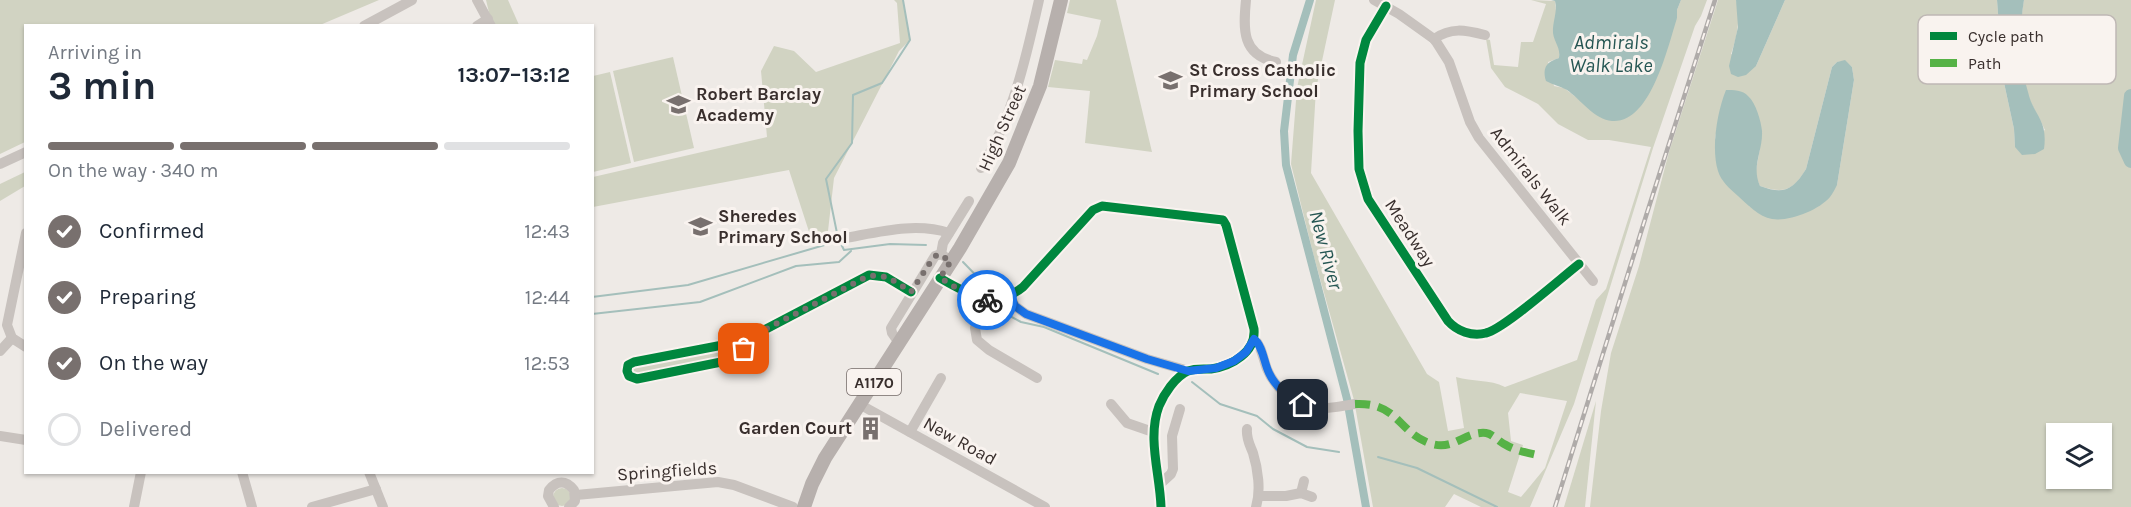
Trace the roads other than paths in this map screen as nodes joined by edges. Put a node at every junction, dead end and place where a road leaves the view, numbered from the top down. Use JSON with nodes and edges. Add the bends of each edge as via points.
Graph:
{"nodes":[{"id":1,"x":412,"y":0,"type":"edge"},
{"id":2,"x":477,"y":0,"type":"edge"},
{"id":3,"x":1039,"y":0,"type":"edge"},
{"id":4,"x":1061,"y":0,"type":"edge"},
{"id":5,"x":1246,"y":0,"type":"edge"},
{"id":6,"x":1374,"y":0,"type":"edge"},
{"id":7,"x":1386,"y":6,"type":"junction"},
{"id":8,"x":490,"y":22,"type":"edge"},
{"id":9,"x":368,"y":24,"type":"edge"},
{"id":10,"x":1485,"y":35,"type":"dead end"},
{"id":11,"x":1434,"y":39,"type":"junction"},
{"id":12,"x":1030,"y":40,"type":"junction"},
{"id":13,"x":1051,"y":44,"type":"junction"},
{"id":14,"x":1276,"y":62,"type":"dead end"},
{"id":15,"x":24,"y":153,"type":"edge"},
{"id":16,"x":0,"y":164,"type":"edge"},
{"id":17,"x":981,"y":168,"type":"dead end"},
{"id":18,"x":969,"y":201,"type":"dead end"},
{"id":19,"x":949,"y":233,"type":"junction"},
{"id":20,"x":845,"y":238,"type":"dead end"},
{"id":21,"x":24,"y":242,"type":"edge"},
{"id":22,"x":946,"y":258,"type":"junction"},
{"id":23,"x":1580,"y":264,"type":"junction"},
{"id":24,"x":940,"y":278,"type":"junction"},
{"id":25,"x":1593,"y":281,"type":"dead end"},
{"id":26,"x":911,"y":292,"type":"junction"},
{"id":27,"x":1010,"y":295,"type":"junction"},
{"id":28,"x":982,"y":299,"type":"junction"},
{"id":29,"x":12,"y":338,"type":"junction"},
{"id":30,"x":749,"y":338,"type":"junction"},
{"id":31,"x":1254,"y":339,"type":"junction"},
{"id":32,"x":899,"y":343,"type":"junction"},
{"id":33,"x":728,"y":344,"type":"junction"},
{"id":34,"x":24,"y":345,"type":"edge"},
{"id":35,"x":0,"y":351,"type":"edge"},
{"id":36,"x":731,"y":360,"type":"junction"},
{"id":37,"x":1188,"y":371,"type":"junction"},
{"id":38,"x":941,"y":378,"type":"dead end"},
{"id":39,"x":1037,"y":378,"type":"dead end"},
{"id":40,"x":859,"y":404,"type":"junction"},
{"id":41,"x":1111,"y":404,"type":"dead end"},
{"id":42,"x":1355,"y":404,"type":"dead end"},
{"id":43,"x":1180,"y":409,"type":"dead end"},
{"id":44,"x":1247,"y":429,"type":"dead end"},
{"id":45,"x":910,"y":432,"type":"junction"},
{"id":46,"x":1153,"y":432,"type":"junction"},
{"id":47,"x":0,"y":436,"type":"edge"},
{"id":48,"x":24,"y":440,"type":"edge"},
{"id":49,"x":141,"y":474,"type":"edge"},
{"id":50,"x":243,"y":474,"type":"edge"},
{"id":51,"x":370,"y":474,"type":"edge"},
{"id":52,"x":1304,"y":481,"type":"dead end"},
{"id":53,"x":1160,"y":484,"type":"junction"},
{"id":54,"x":376,"y":489,"type":"junction"},
{"id":55,"x":576,"y":495,"type":"junction"},
{"id":56,"x":1258,"y":501,"type":"edge"},
{"id":57,"x":134,"y":507,"type":"edge"},
{"id":58,"x":252,"y":507,"type":"edge"},
{"id":59,"x":312,"y":507,"type":"edge"},
{"id":60,"x":383,"y":507,"type":"edge"},
{"id":61,"x":554,"y":507,"type":"edge"},
{"id":62,"x":569,"y":507,"type":"edge"},
{"id":63,"x":794,"y":507,"type":"edge"},
{"id":64,"x":804,"y":507,"type":"edge"},
{"id":65,"x":1045,"y":507,"type":"edge"},
{"id":66,"x":1161,"y":507,"type":"edge"}],
"edges":[{"from":1,"to":9,"type":"street"},
{"from":2,"to":8,"type":"street"},
{"from":3,"to":12,"type":"street"},
{"from":4,"to":13,"type":"main road","name":"High Street","number":"A1170"},
{"from":5,"to":14,"type":"street","via":[[1246,35],[1251,49],[1259,58]]},
{"from":6,"to":7,"type":"street","name":"Admirals Walk"},
{"from":7,"to":11,"type":"street","name":"Admirals Walk"},
{"from":7,"to":23,"type":"street","name":"Meadway","via":[[1361,56],[1360,176],[1368,199],[1448,321],[1460,330],[1488,333]]},
{"from":10,"to":11,"type":"street","via":[[1456,30]]},
{"from":11,"to":23,"type":"street","name":"Admirals Walk","via":[[1449,62],[1479,138]]},
{"from":12,"to":13,"type":"street"},
{"from":12,"to":17,"type":"street","via":[[1000,135]]},
{"from":13,"to":22,"type":"main road","name":"High Street","number":"A1170","via":[[1036,98],[1009,163]]},
{"from":15,"to":16,"type":"street"},
{"from":18,"to":19,"type":"street"},
{"from":19,"to":20,"type":"street","via":[[915,228]]},
{"from":19,"to":22,"type":"street","via":[[942,246]]},
{"from":21,"to":29,"type":"street","via":[[8,316]]},
{"from":22,"to":24,"type":"main road","number":"A1170"},
{"from":22,"to":26,"type":"street","via":[[933,258]]},
{"from":23,"to":25,"type":"street","name":"Admirals Walk"},
{"from":24,"to":28,"type":"street"},
{"from":24,"to":32,"type":"main road","number":"A1170"},
{"from":26,"to":30,"type":"street","via":[[886,277],[869,275]]},
{"from":26,"to":32,"type":"street","via":[[891,328]]},
{"from":27,"to":28,"type":"street"},
{"from":27,"to":31,"type":"street","via":[[1023,287],[1098,207],[1216,218],[1226,225]]},
{"from":27,"to":37,"type":"street","via":[[1015,306],[1026,314]]},
{"from":28,"to":39,"type":"street","via":[[975,328],[977,340]]},
{"from":29,"to":34,"type":"street"},
{"from":29,"to":35,"type":"street"},
{"from":30,"to":33,"type":"street"},
{"from":30,"to":36,"type":"street","via":[[741,353]]},
{"from":31,"to":37,"type":"street","via":[[1234,361],[1216,368]]},
{"from":31,"to":42,"type":"street","via":[[1269,374],[1281,390],[1307,407]]},
{"from":32,"to":40,"type":"main road","number":"A1170"},
{"from":33,"to":36,"type":"street"},
{"from":33,"to":36,"type":"street","via":[[634,362],[627,371],[637,379]]},
{"from":37,"to":46,"type":"street","via":[[1162,400]]},
{"from":38,"to":45,"type":"street"},
{"from":40,"to":45,"type":"street","name":"New Road"},
{"from":40,"to":64,"type":"main road","number":"A1170","via":[[825,458]]},
{"from":41,"to":46,"type":"street","via":[[1123,420]]},
{"from":43,"to":53,"type":"street","via":[[1172,436],[1173,469]]},
{"from":44,"to":56,"type":"street"},
{"from":45,"to":65,"type":"street","name":"New Road"},
{"from":46,"to":53,"type":"street"},
{"from":47,"to":48,"type":"street"},
{"from":49,"to":57,"type":"street"},
{"from":50,"to":58,"type":"street"},
{"from":51,"to":54,"type":"street"},
{"from":52,"to":56,"type":"street","via":[[1307,495]]},
{"from":53,"to":66,"type":"street"},
{"from":54,"to":59,"type":"street"},
{"from":54,"to":60,"type":"street"},
{"from":55,"to":61,"type":"street","name":"Springfields","via":[[570,485],[559,482],[549,490]]},
{"from":55,"to":62,"type":"street"},
{"from":55,"to":63,"type":"street","name":"Springfields","via":[[718,482]]}]}
